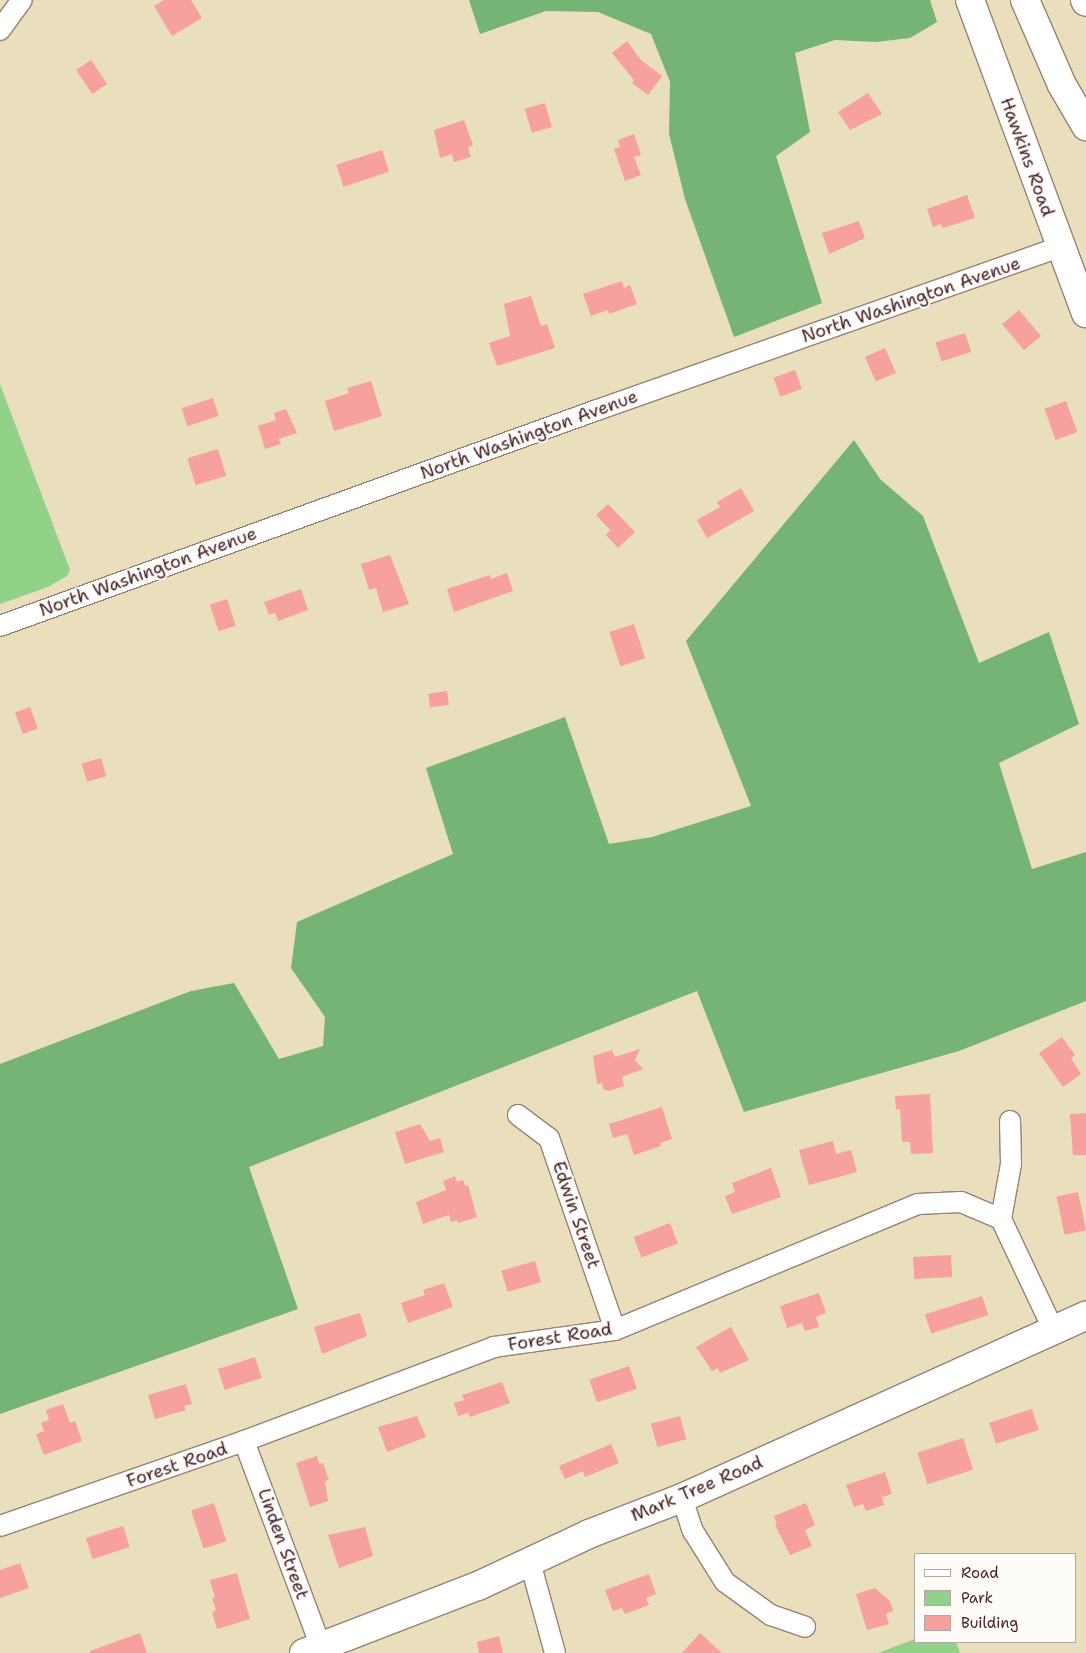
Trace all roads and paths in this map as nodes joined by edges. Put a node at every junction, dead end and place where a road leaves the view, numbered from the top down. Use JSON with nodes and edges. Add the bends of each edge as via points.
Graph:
{"nodes":[{"id":1,"x":22,"y":0,"type":"edge"},
{"id":2,"x":970,"y":0,"type":"edge"},
{"id":3,"x":1025,"y":0,"type":"edge"},
{"id":4,"x":0,"y":30,"type":"edge"},
{"id":5,"x":1086,"y":126,"type":"edge"},
{"id":6,"x":1059,"y":247,"type":"junction"},
{"id":7,"x":1086,"y":313,"type":"edge"},
{"id":8,"x":0,"y":626,"type":"edge"},
{"id":9,"x":518,"y":1115,"type":"dead end"},
{"id":10,"x":1010,"y":1122,"type":"dead end"},
{"id":11,"x":1001,"y":1219,"type":"junction"},
{"id":12,"x":1086,"y":1316,"type":"edge"},
{"id":13,"x":1053,"y":1329,"type":"junction"},
{"id":14,"x":616,"y":1330,"type":"junction"},
{"id":15,"x":244,"y":1441,"type":"junction"},
{"id":16,"x":682,"y":1498,"type":"junction"},
{"id":17,"x":0,"y":1526,"type":"edge"},
{"id":18,"x":530,"y":1562,"type":"junction"},
{"id":19,"x":805,"y":1626,"type":"dead end"},
{"id":20,"x":312,"y":1650,"type":"edge"},
{"id":21,"x":555,"y":1653,"type":"edge"}],
"edges":[{"from":1,"to":4,"type":"street"},
{"from":2,"to":6,"type":"main road","name":"Hawkins Road"},
{"from":3,"to":5,"type":"main road","via":[[1062,85]]},
{"from":6,"to":7,"type":"main road","name":"Hawkins Road"},
{"from":6,"to":8,"type":"street","name":"North Washington Avenue"},
{"from":9,"to":14,"type":"street","name":"Edwin Street","via":[[549,1138]]},
{"from":10,"to":11,"type":"street","via":[[1011,1164]]},
{"from":11,"to":13,"type":"street"},
{"from":11,"to":14,"type":"street","name":"Forest Road","via":[[961,1202],[918,1204]]},
{"from":12,"to":13,"type":"main road","name":"Mark Tree Road"},
{"from":13,"to":16,"type":"main road","name":"Mark Tree Road"},
{"from":14,"to":15,"type":"street","name":"Forest Road","via":[[494,1347]]},
{"from":15,"to":17,"type":"street","name":"Forest Road"},
{"from":15,"to":20,"type":"street","name":"Linden Street"},
{"from":16,"to":18,"type":"main road","name":"Mark Tree Road"},
{"from":16,"to":19,"type":"street","via":[[693,1531],[725,1582],[771,1615]]},
{"from":18,"to":20,"type":"main road","name":"Mark Tree Road","via":[[478,1586]]},
{"from":18,"to":21,"type":"street"}]}
